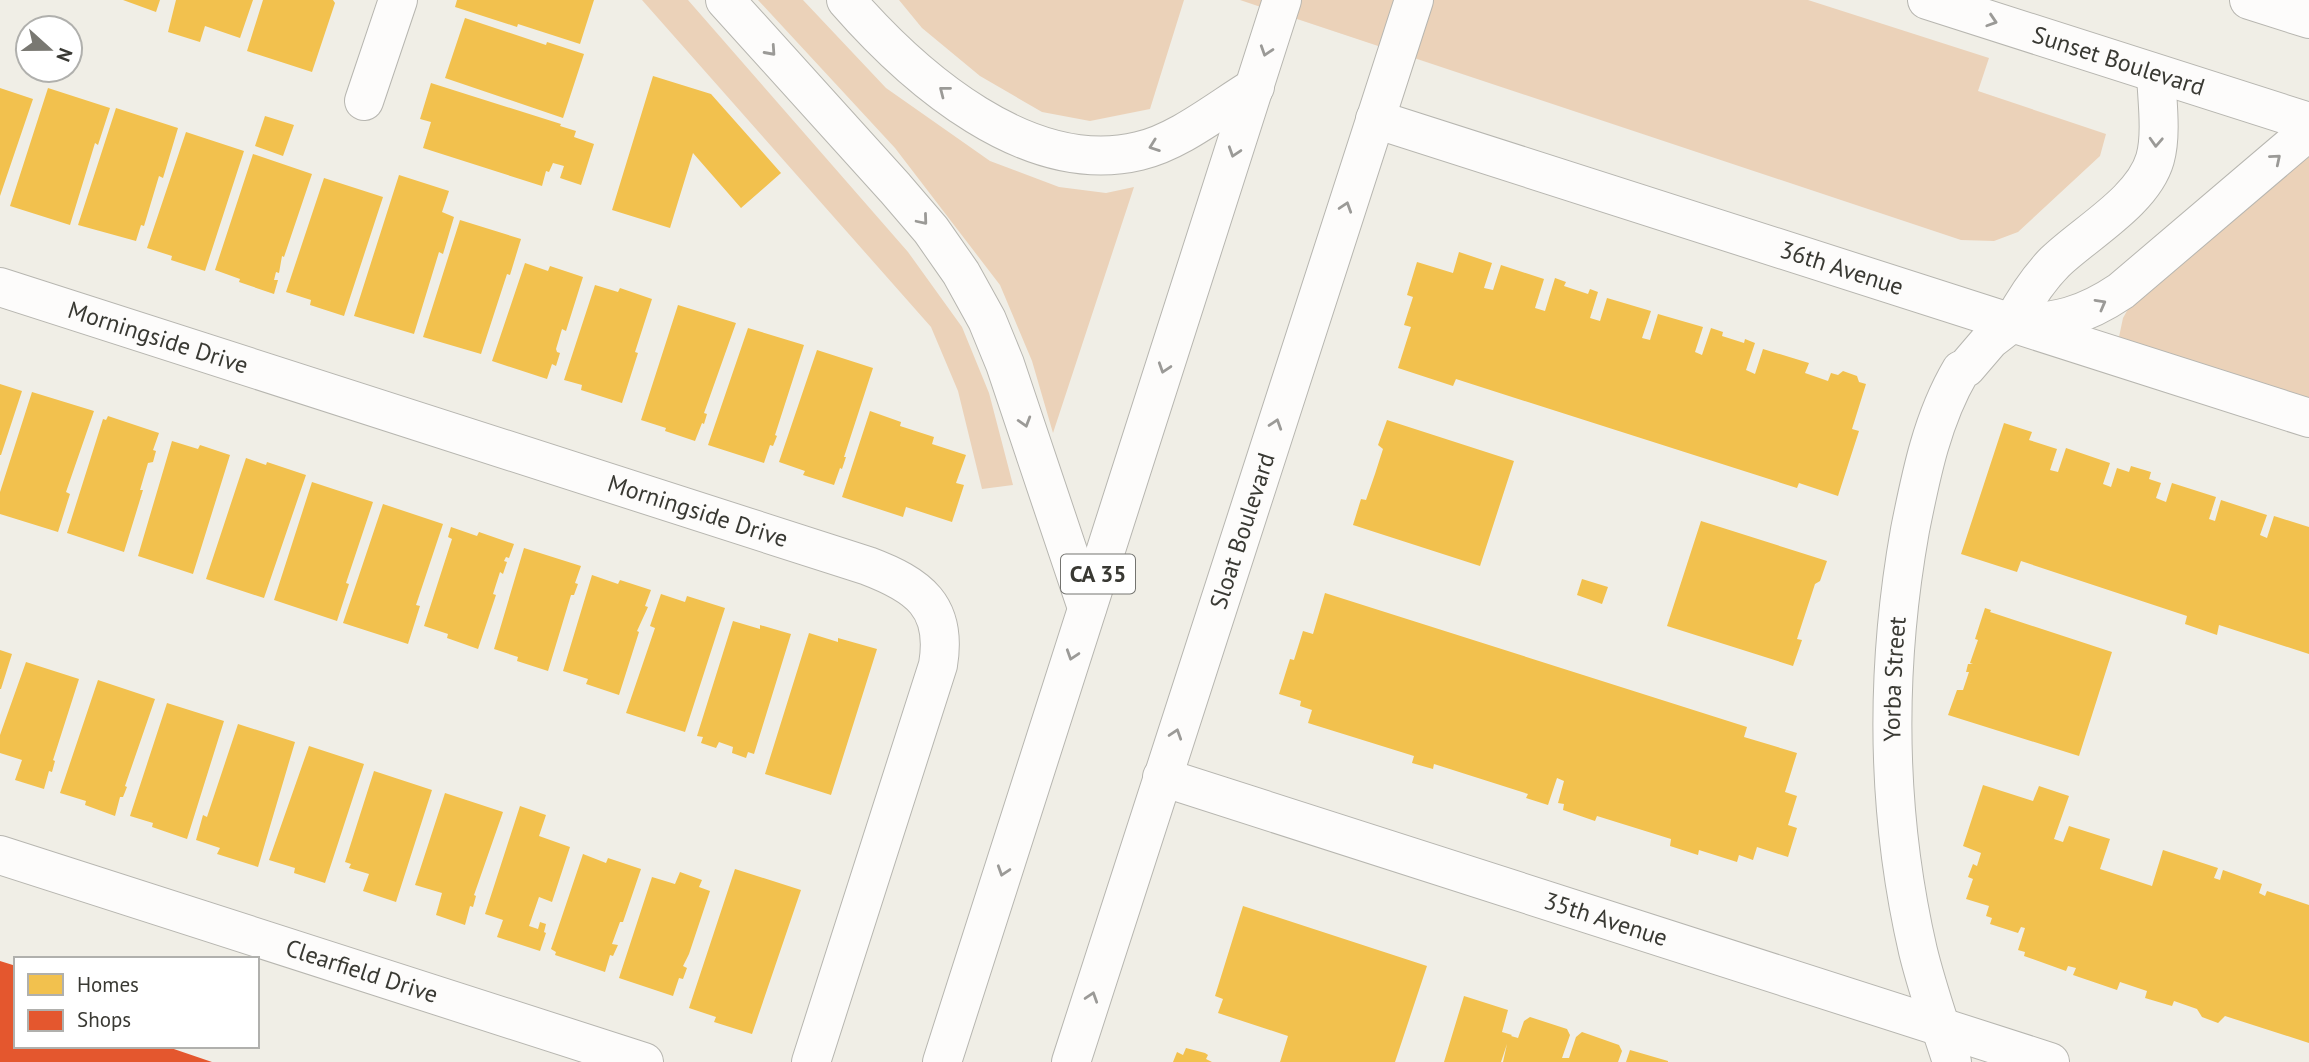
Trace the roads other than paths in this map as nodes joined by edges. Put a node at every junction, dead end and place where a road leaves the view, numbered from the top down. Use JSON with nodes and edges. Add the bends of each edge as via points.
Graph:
{"nodes":[{"id":1,"x":398,"y":0,"type":"edge"},
{"id":2,"x":725,"y":0,"type":"edge"},
{"id":3,"x":846,"y":0,"type":"edge"},
{"id":4,"x":1414,"y":0,"type":"edge"},
{"id":5,"x":1927,"y":0,"type":"edge"},
{"id":6,"x":2249,"y":0,"type":"edge"},
{"id":7,"x":1279,"y":8,"type":"edge"},
{"id":8,"x":2309,"y":19,"type":"edge"},
{"id":9,"x":2156,"y":74,"type":"junction"},
{"id":10,"x":1255,"y":87,"type":"junction"},
{"id":11,"x":364,"y":101,"type":"dead end"},
{"id":12,"x":1375,"y":119,"type":"junction"},
{"id":13,"x":2309,"y":122,"type":"edge"},
{"id":14,"x":2309,"y":131,"type":"edge"},
{"id":15,"x":0,"y":288,"type":"edge"},
{"id":16,"x":2011,"y":323,"type":"junction"},
{"id":17,"x":2309,"y":418,"type":"edge"},
{"id":18,"x":1087,"y":608,"type":"junction"},
{"id":19,"x":1162,"y":777,"type":"junction"},
{"id":20,"x":0,"y":855,"type":"edge"},
{"id":21,"x":1946,"y":1045,"type":"edge"},
{"id":22,"x":644,"y":1062,"type":"edge"},
{"id":23,"x":811,"y":1062,"type":"edge"},
{"id":24,"x":942,"y":1062,"type":"edge"},
{"id":25,"x":1071,"y":1062,"type":"edge"},
{"id":26,"x":2050,"y":1062,"type":"edge"}],
"edges":[{"from":1,"to":11,"type":"main road"},
{"from":2,"to":18,"type":"main road","one_way":true,"via":[[931,230],[961,273],[1005,364]]},
{"from":10,"to":3,"type":"main road","one_way":true,"via":[[1171,140],[1105,156],[1070,154],[1028,142],[948,95]]},
{"from":4,"to":12,"type":"main road","name":"Sloat Boulevard"},
{"from":5,"to":9,"type":"main road","name":"Sunset Boulevard","one_way":true},
{"from":6,"to":8,"type":"main road"},
{"from":7,"to":10,"type":"main road","number":"CA 35","one_way":true},
{"from":9,"to":13,"type":"main road","name":"Sunset Boulevard"},
{"from":9,"to":16,"type":"main road","name":"Yorba Street","one_way":true,"via":[[2155,160],[2144,180],[2130,198],[2053,264]]},
{"from":10,"to":18,"type":"main road","number":"CA 35","one_way":true},
{"from":12,"to":16,"type":"main road","name":"36th Avenue"},
{"from":19,"to":12,"type":"main road","name":"Sloat Boulevard","one_way":true},
{"from":16,"to":14,"type":"main road","one_way":true,"via":[[2072,317],[2106,302]]},
{"from":15,"to":23,"type":"main road","name":"Morningside Drive","via":[[868,566],[912,586],[938,623],[938,665]]},
{"from":16,"to":17,"type":"main road","name":"36th Avenue"},
{"from":16,"to":21,"type":"main road","name":"Yorba Street","via":[[1961,370],[1939,411],[1913,519],[1896,634],[1891,719],[1900,853],[1919,951]]},
{"from":18,"to":24,"type":"main road","number":"CA 35","one_way":true},
{"from":19,"to":21,"type":"main road","name":"35th Avenue"},
{"from":25,"to":19,"type":"main road","name":"Sloat Boulevard","one_way":true},
{"from":20,"to":22,"type":"main road","name":"Clearfield Drive"},
{"from":21,"to":26,"type":"main road","name":"35th Avenue"}]}
